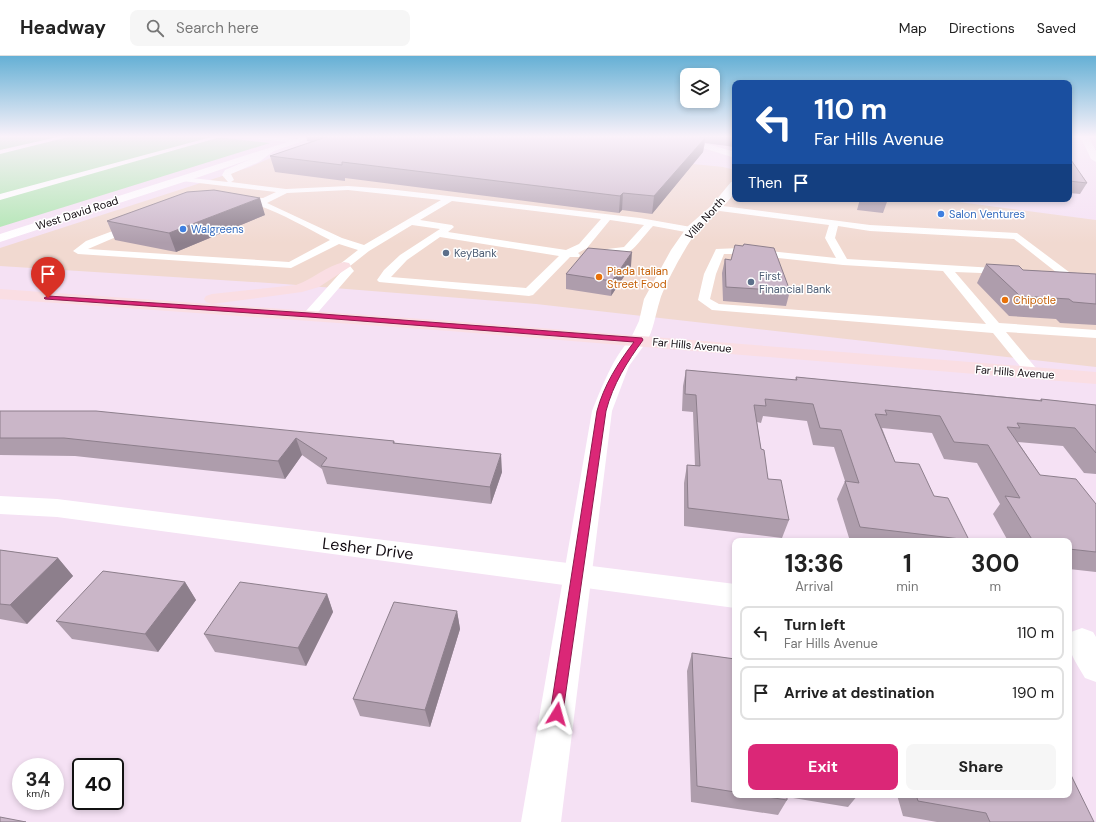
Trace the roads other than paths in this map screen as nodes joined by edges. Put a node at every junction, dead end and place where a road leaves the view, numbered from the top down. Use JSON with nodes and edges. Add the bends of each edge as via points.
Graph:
{"nodes":[{"id":1,"x":91,"y":172,"type":"edge"},
{"id":2,"x":206,"y":172,"type":"edge"},
{"id":3,"x":229,"y":172,"type":"edge"},
{"id":4,"x":187,"y":178,"type":"junction"},
{"id":5,"x":230,"y":180,"type":"junction"},
{"id":6,"x":266,"y":188,"type":"junction"},
{"id":7,"x":732,"y":188,"type":"edge"},
{"id":8,"x":286,"y":191,"type":"junction"},
{"id":9,"x":0,"y":197,"type":"edge"},
{"id":10,"x":449,"y":199,"type":"junction"},
{"id":11,"x":256,"y":201,"type":"junction"},
{"id":12,"x":228,"y":202,"type":"edge"},
{"id":13,"x":715,"y":208,"type":"junction"},
{"id":14,"x":608,"y":217,"type":"junction"},
{"id":15,"x":410,"y":222,"type":"junction"},
{"id":16,"x":651,"y":223,"type":"junction"},
{"id":17,"x":834,"y":223,"type":"junction"},
{"id":18,"x":141,"y":224,"type":"edge"},
{"id":19,"x":449,"y":227,"type":"junction"},
{"id":20,"x":691,"y":230,"type":"junction"},
{"id":21,"x":434,"y":237,"type":"junction"},
{"id":22,"x":0,"y":238,"type":"edge"},
{"id":23,"x":338,"y":240,"type":"junction"},
{"id":24,"x":581,"y":247,"type":"junction"},
{"id":25,"x":365,"y":249,"type":"junction"},
{"id":26,"x":621,"y":253,"type":"junction"},
{"id":27,"x":563,"y":258,"type":"junction"},
{"id":28,"x":843,"y":262,"type":"junction"},
{"id":29,"x":344,"y":266,"type":"junction"},
{"id":30,"x":946,"y":268,"type":"junction"},
{"id":31,"x":1017,"y":272,"type":"edge"},
{"id":32,"x":1041,"y":273,"type":"edge"},
{"id":33,"x":1065,"y":274,"type":"junction"},
{"id":34,"x":1080,"y":275,"type":"edge"},
{"id":35,"x":0,"y":294,"type":"edge"},
{"id":36,"x":161,"y":305,"type":"junction"},
{"id":37,"x":309,"y":315,"type":"junction"},
{"id":38,"x":995,"y":328,"type":"junction"},
{"id":39,"x":1096,"y":334,"type":"edge"},
{"id":40,"x":639,"y":340,"type":"junction"},
{"id":41,"x":1033,"y":373,"type":"junction"},
{"id":42,"x":1096,"y":378,"type":"edge"},
{"id":43,"x":0,"y":505,"type":"edge"},
{"id":44,"x":578,"y":575,"type":"junction"},
{"id":45,"x":732,"y":596,"type":"edge"},
{"id":46,"x":541,"y":822,"type":"edge"}],
"edges":[{"from":1,"to":9,"type":"lane"},
{"from":2,"to":4,"type":"street","name":"West David Road"},
{"from":3,"to":5,"type":"lane","via":[[226,175]]},
{"from":4,"to":5,"type":"lane"},
{"from":4,"to":6,"type":"lane","via":[[244,188]]},
{"from":4,"to":22,"type":"street","name":"West David Road"},
{"from":5,"to":6,"type":"lane","via":[[254,183]]},
{"from":6,"to":8,"type":"lane"},
{"from":7,"to":13,"type":"street","name":"Villa North"},
{"from":8,"to":10,"type":"lane","via":[[348,188]]},
{"from":8,"to":11,"type":"lane","via":[[264,201]]},
{"from":10,"to":14,"type":"lane"},
{"from":10,"to":15,"type":"lane"},
{"from":11,"to":12,"type":"lane"},
{"from":11,"to":23,"type":"lane"},
{"from":13,"to":17,"type":"lane"},
{"from":13,"to":20,"type":"street","name":"Villa North"},
{"from":14,"to":16,"type":"lane"},
{"from":14,"to":24,"type":"lane"},
{"from":15,"to":19,"type":"lane"},
{"from":15,"to":25,"type":"lane"},
{"from":16,"to":20,"type":"lane"},
{"from":16,"to":26,"type":"lane","via":[[633,246]]},
{"from":17,"to":28,"type":"lane","via":[[830,238]]},
{"from":17,"to":33,"type":"lane","via":[[870,228],[1017,236]]},
{"from":18,"to":23,"type":"lane","via":[[90,243],[78,251],[292,265]]},
{"from":19,"to":21,"type":"lane"},
{"from":19,"to":24,"type":"lane"},
{"from":20,"to":40,"type":"street","name":"Villa North","via":[[652,299]]},
{"from":21,"to":27,"type":"lane"},
{"from":21,"to":27,"type":"lane","via":[[400,261],[383,280],[529,292]]},
{"from":23,"to":25,"type":"lane"},
{"from":24,"to":26,"type":"lane"},
{"from":24,"to":27,"type":"lane"},
{"from":25,"to":29,"type":"lane"},
{"from":26,"to":27,"type":"lane","via":[[616,258]]},
{"from":28,"to":30,"type":"lane"},
{"from":28,"to":38,"type":"lane","via":[[720,251],[710,274],[704,300],[716,307],[733,309]]},
{"from":29,"to":36,"type":"main road","via":[[309,286],[292,291]]},
{"from":29,"to":37,"type":"lane","via":[[348,271]]},
{"from":30,"to":31,"type":"lane"},
{"from":30,"to":38,"type":"lane"},
{"from":32,"to":33,"type":"lane"},
{"from":33,"to":34,"type":"lane"},
{"from":35,"to":36,"type":"main road","name":"Far Hills Avenue"},
{"from":36,"to":37,"type":"main road","name":"Far Hills Avenue"},
{"from":37,"to":40,"type":"main road","name":"Far Hills Avenue"},
{"from":38,"to":39,"type":"lane"},
{"from":38,"to":41,"type":"lane"},
{"from":40,"to":41,"type":"main road","name":"Far Hills Avenue"},
{"from":40,"to":44,"type":"street","name":"Villa North","via":[[620,366],[604,401]]},
{"from":41,"to":42,"type":"main road","name":"Far Hills Avenue"},
{"from":43,"to":44,"type":"street","name":"Lesher Drive","via":[[57,508]]},
{"from":44,"to":45,"type":"street","name":"Lesher Drive"},
{"from":44,"to":46,"type":"street","name":"Villa North"}]}
